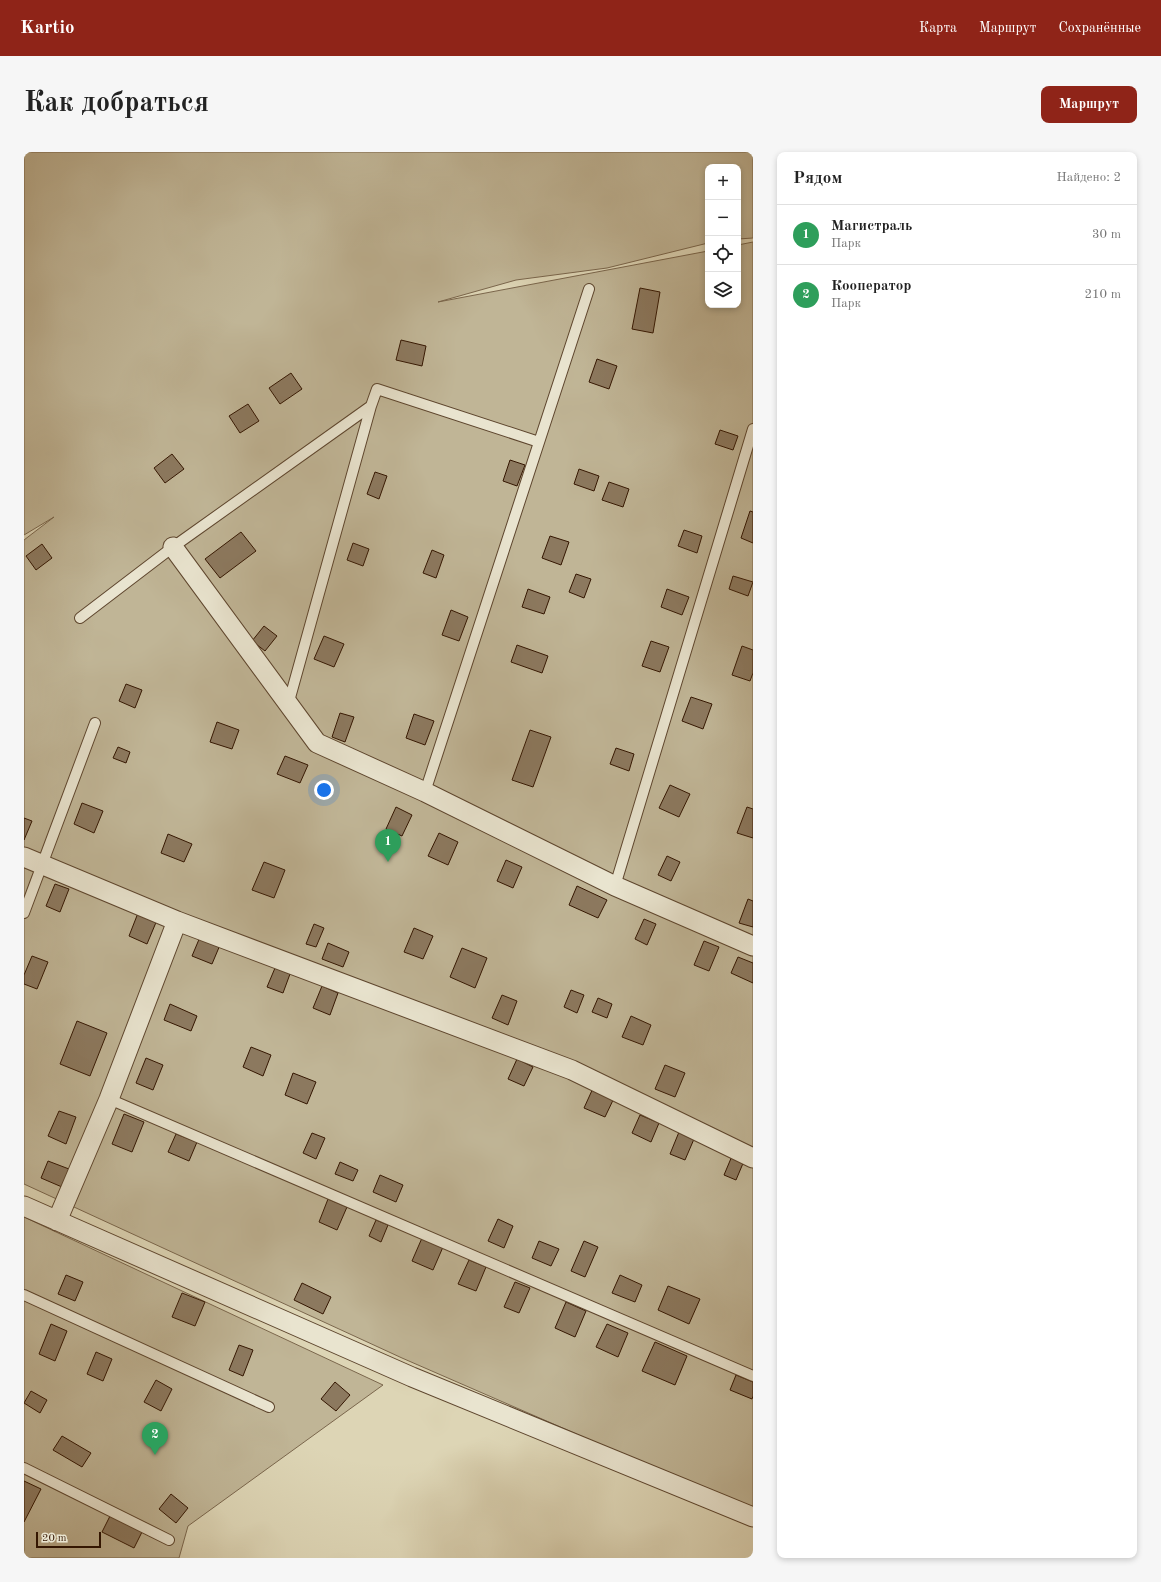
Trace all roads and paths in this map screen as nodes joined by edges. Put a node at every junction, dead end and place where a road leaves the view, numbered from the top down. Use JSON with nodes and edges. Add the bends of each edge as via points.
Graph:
{"nodes":[{"id":1,"x":589,"y":289,"type":"dead end"},
{"id":2,"x":371,"y":406,"type":"junction"},
{"id":3,"x":753,"y":429,"type":"edge"},
{"id":4,"x":539,"y":442,"type":"junction"},
{"id":5,"x":173,"y":547,"type":"junction"},
{"id":6,"x":80,"y":618,"type":"dead end"},
{"id":7,"x":288,"y":705,"type":"junction"},
{"id":8,"x":95,"y":723,"type":"dead end"},
{"id":9,"x":425,"y":792,"type":"junction"},
{"id":10,"x":33,"y":861,"type":"edge"},
{"id":11,"x":615,"y":886,"type":"junction"},
{"id":12,"x":24,"y":912,"type":"edge"},
{"id":13,"x":178,"y":921,"type":"junction"},
{"id":14,"x":753,"y":946,"type":"edge"},
{"id":15,"x":110,"y":1099,"type":"junction"},
{"id":16,"x":753,"y":1158,"type":"edge"},
{"id":17,"x":24,"y":1206,"type":"edge"},
{"id":18,"x":57,"y":1221,"type":"junction"},
{"id":19,"x":24,"y":1295,"type":"edge"},
{"id":20,"x":753,"y":1376,"type":"edge"},
{"id":21,"x":269,"y":1407,"type":"dead end"},
{"id":22,"x":24,"y":1468,"type":"edge"},
{"id":23,"x":753,"y":1517,"type":"edge"},
{"id":24,"x":169,"y":1540,"type":"dead end"}],
"edges":[{"from":1,"to":4,"type":"lane"},
{"from":2,"to":4,"type":"lane","via":[[377,389]]},
{"from":2,"to":5,"type":"lane"},
{"from":2,"to":7,"type":"lane"},
{"from":3,"to":11,"type":"lane"},
{"from":4,"to":9,"type":"lane"},
{"from":5,"to":6,"type":"lane"},
{"from":5,"to":7,"type":"street"},
{"from":7,"to":9,"type":"street","via":[[317,743]]},
{"from":8,"to":10,"type":"lane"},
{"from":9,"to":11,"type":"street"},
{"from":10,"to":12,"type":"lane"},
{"from":10,"to":13,"type":"street"},
{"from":11,"to":14,"type":"street"},
{"from":13,"to":15,"type":"street"},
{"from":13,"to":16,"type":"street","via":[[572,1070]]},
{"from":15,"to":18,"type":"street"},
{"from":15,"to":20,"type":"lane"},
{"from":17,"to":18,"type":"street"},
{"from":18,"to":23,"type":"street","via":[[412,1377]]},
{"from":19,"to":21,"type":"lane"},
{"from":22,"to":24,"type":"lane"}]}
